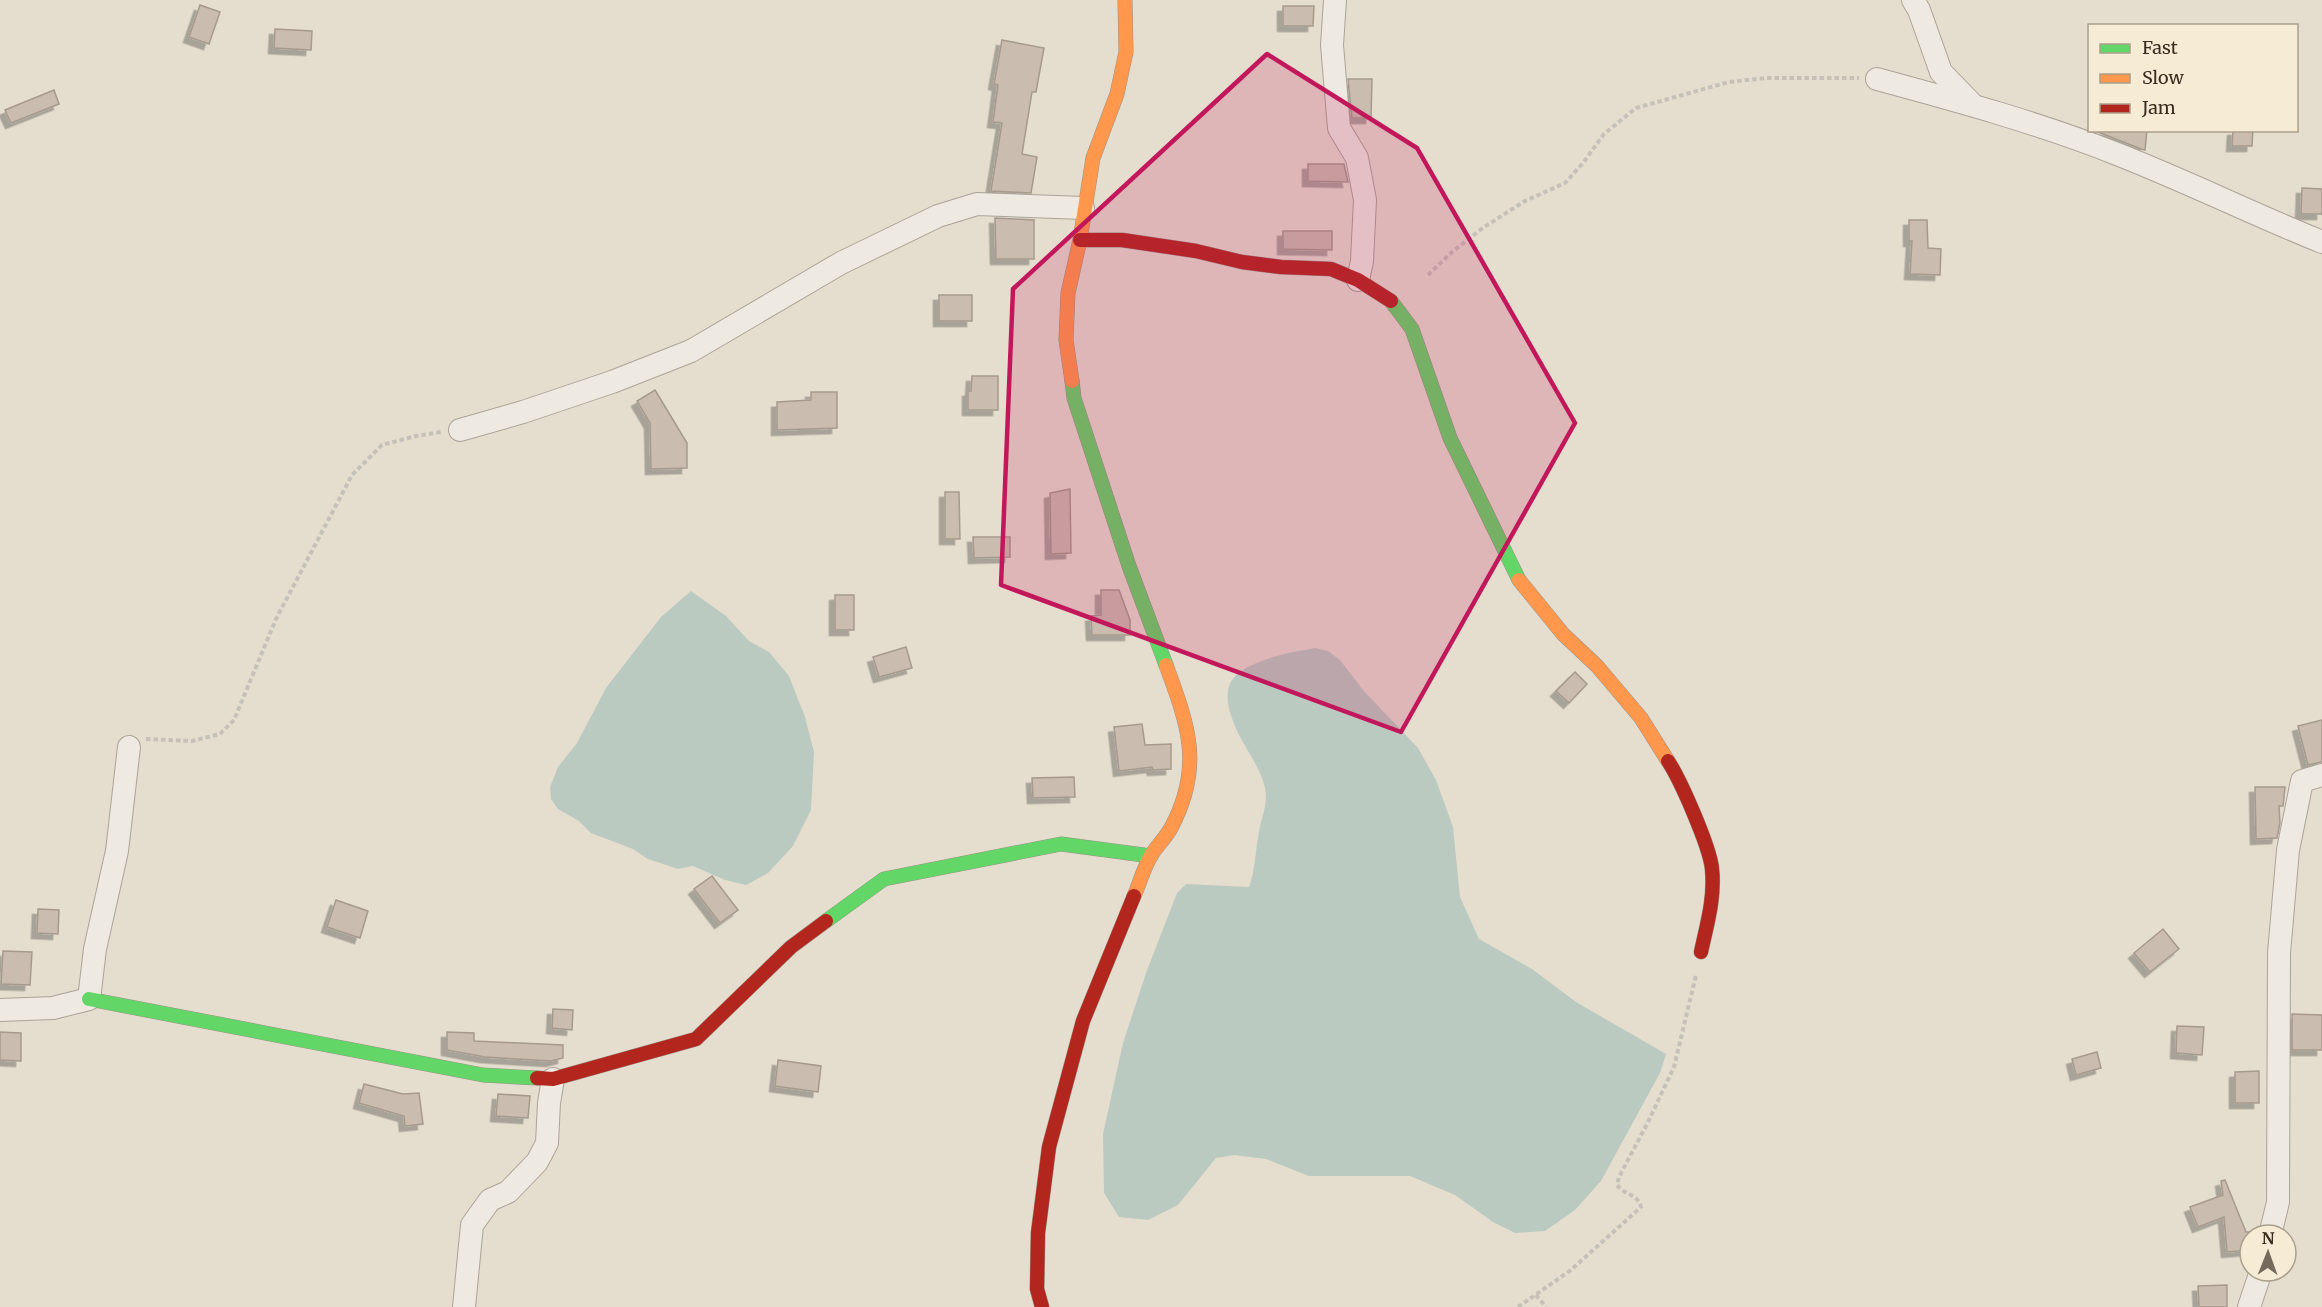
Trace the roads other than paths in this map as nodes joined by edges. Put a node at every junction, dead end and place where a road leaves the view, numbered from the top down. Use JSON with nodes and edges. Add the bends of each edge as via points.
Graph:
{"nodes":[{"id":1,"x":1125,"y":0,"type":"edge"},
{"id":2,"x":1335,"y":0,"type":"edge"},
{"id":3,"x":1913,"y":0,"type":"edge"},
{"id":4,"x":1877,"y":79,"type":"road end"},
{"id":5,"x":1972,"y":105,"type":"junction"},
{"id":6,"x":1083,"y":208,"type":"junction"},
{"id":7,"x":1080,"y":240,"type":"junction"},
{"id":8,"x":2322,"y":242,"type":"edge"},
{"id":9,"x":1358,"y":280,"type":"junction"},
{"id":10,"x":460,"y":430,"type":"road end"},
{"id":11,"x":129,"y":747,"type":"road end"},
{"id":12,"x":2322,"y":775,"type":"edge"},
{"id":13,"x":1151,"y":856,"type":"junction"},
{"id":14,"x":1701,"y":952,"type":"road end"},
{"id":15,"x":89,"y":999,"type":"junction"},
{"id":16,"x":0,"y":1010,"type":"edge"},
{"id":17,"x":553,"y":1079,"type":"junction"},
{"id":18,"x":2273,"y":1223,"type":"edge"},
{"id":19,"x":2257,"y":1283,"type":"edge"},
{"id":20,"x":464,"y":1307,"type":"edge"},
{"id":21,"x":1042,"y":1307,"type":"edge"},
{"id":22,"x":2249,"y":1307,"type":"edge"}],
"edges":[{"from":1,"to":6,"type":"street","via":[[1126,52],[1117,94],[1093,158]]},
{"from":2,"to":9,"type":"street","via":[[1332,45],[1339,128],[1357,158],[1365,200]]},
{"from":3,"to":5,"type":"street","via":[[1941,72]]},
{"from":4,"to":5,"type":"street"},
{"from":5,"to":8,"type":"street","via":[[2115,153]]},
{"from":6,"to":7,"type":"street"},
{"from":6,"to":10,"type":"street","via":[[977,204],[938,216],[841,263],[691,351],[612,382]]},
{"from":7,"to":9,"type":"street","via":[[1122,240],[1242,262],[1331,269]]},
{"from":7,"to":13,"type":"street","via":[[1068,293],[1066,340],[1074,398],[1129,566],[1179,701],[1191,753],[1187,790],[1171,829]]},
{"from":9,"to":14,"type":"street","via":[[1393,302],[1412,329],[1450,438],[1518,579],[1641,718],[1675,771],[1712,867],[1712,904]]},
{"from":11,"to":15,"type":"street","via":[[117,851],[95,949]]},
{"from":12,"to":18,"type":"street","via":[[2302,780],[2288,850],[2279,953],[2278,1203]]},
{"from":13,"to":17,"type":"street","via":[[1061,844],[885,879],[791,947],[696,1040]]},
{"from":13,"to":21,"type":"street","via":[[1083,1021],[1049,1147],[1038,1233],[1037,1289]]},
{"from":15,"to":16,"type":"street","via":[[53,1008]]},
{"from":15,"to":17,"type":"street","via":[[483,1075]]},
{"from":17,"to":20,"type":"street","via":[[547,1143],[537,1162],[508,1192],[490,1200],[472,1226]]},
{"from":19,"to":22,"type":"street"}]}
